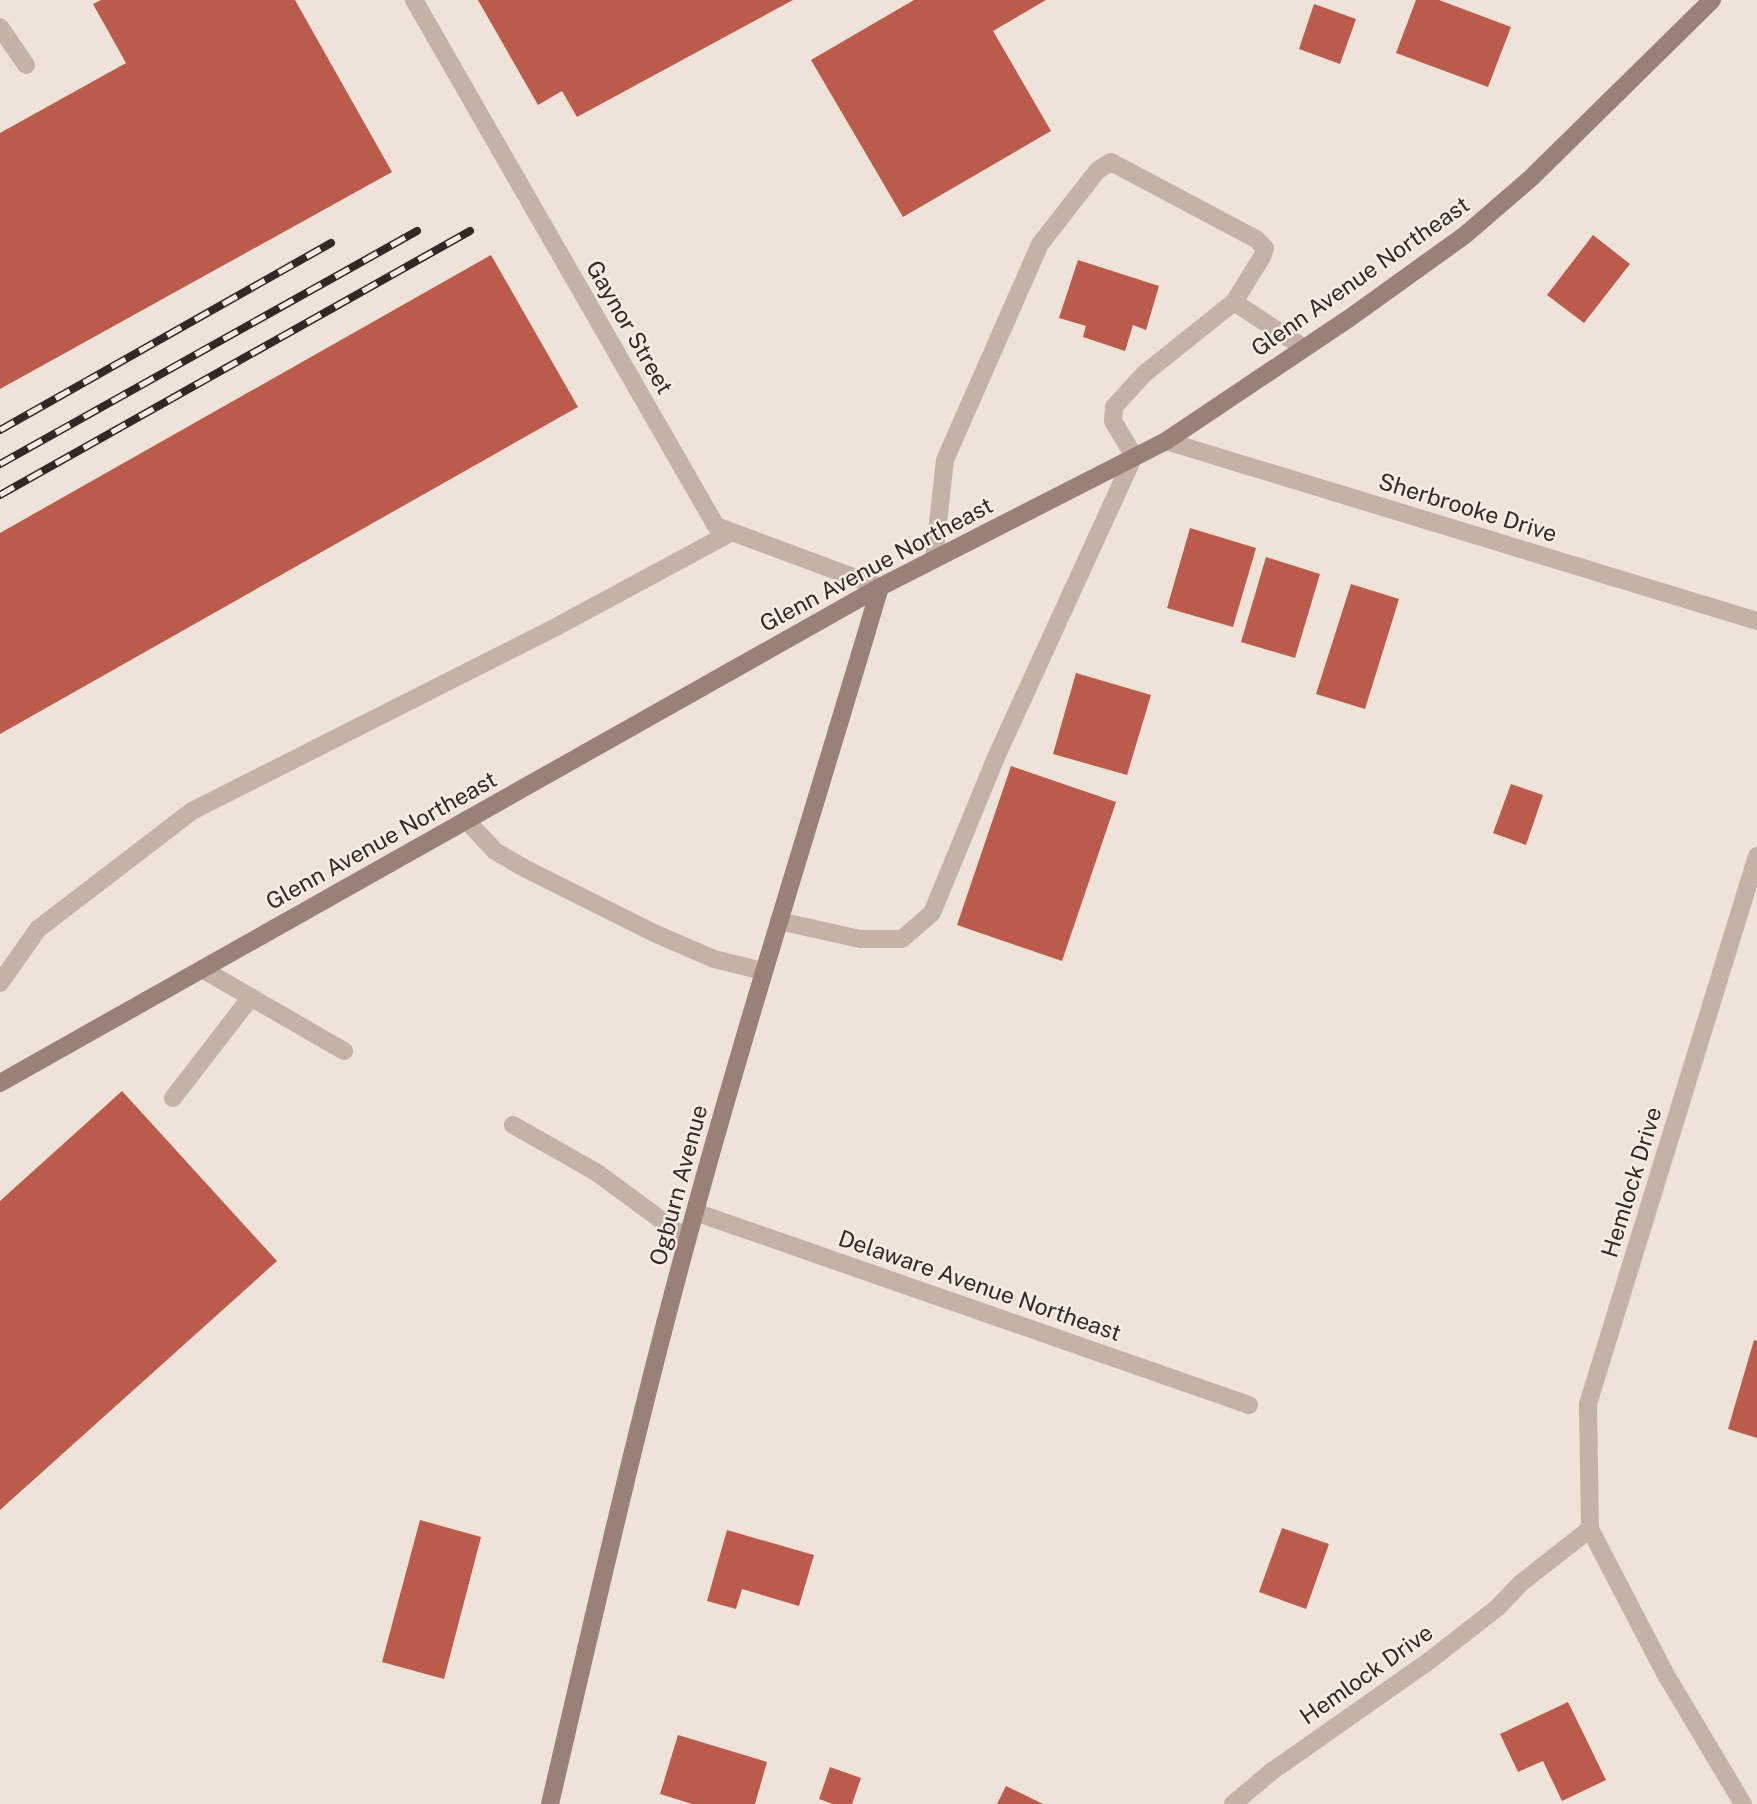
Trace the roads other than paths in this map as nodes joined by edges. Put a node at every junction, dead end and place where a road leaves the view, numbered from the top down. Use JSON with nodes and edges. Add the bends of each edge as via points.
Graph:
{"nodes":[{"id":1,"x":414,"y":0,"type":"edge"},
{"id":2,"x":1712,"y":0,"type":"edge"},
{"id":3,"x":0,"y":27,"type":"edge"},
{"id":4,"x":26,"y":65,"type":"dead end"},
{"id":5,"x":1234,"y":302,"type":"junction"},
{"id":6,"x":1304,"y":348,"type":"junction"},
{"id":7,"x":1166,"y":440,"type":"junction"},
{"id":8,"x":1134,"y":456,"type":"junction"},
{"id":9,"x":732,"y":532,"type":"junction"},
{"id":10,"x":934,"y":559,"type":"junction"},
{"id":11,"x":880,"y":587,"type":"junction"},
{"id":12,"x":1757,"y":621,"type":"edge"},
{"id":13,"x":466,"y":820,"type":"junction"},
{"id":14,"x":1757,"y":856,"type":"edge"},
{"id":15,"x":779,"y":921,"type":"junction"},
{"id":16,"x":202,"y":969,"type":"junction"},
{"id":17,"x":763,"y":971,"type":"junction"},
{"id":18,"x":0,"y":983,"type":"edge"},
{"id":19,"x":251,"y":998,"type":"junction"},
{"id":20,"x":344,"y":1051,"type":"dead end"},
{"id":21,"x":0,"y":1083,"type":"edge"},
{"id":22,"x":173,"y":1098,"type":"dead end"},
{"id":23,"x":513,"y":1125,"type":"dead end"},
{"id":24,"x":695,"y":1212,"type":"junction"},
{"id":25,"x":687,"y":1239,"type":"junction"},
{"id":26,"x":1249,"y":1405,"type":"dead end"},
{"id":27,"x":1590,"y":1529,"type":"junction"},
{"id":28,"x":550,"y":1804,"type":"edge"},
{"id":29,"x":1233,"y":1804,"type":"edge"},
{"id":30,"x":1743,"y":1804,"type":"edge"}],
"edges":[{"from":1,"to":9,"type":"street","name":"Gaynor Street","via":[[716,526]]},
{"from":2,"to":6,"type":"street","name":"Glenn Avenue Northeast","via":[[1531,178],[1465,235]]},
{"from":3,"to":4,"type":"street"},
{"from":5,"to":6,"type":"street"},
{"from":5,"to":8,"type":"street","via":[[1144,374],[1114,407],[1113,421]]},
{"from":5,"to":10,"type":"street","via":[[1262,257],[1265,248],[1256,239],[1111,162],[1098,170],[1041,244],[945,460]]},
{"from":6,"to":7,"type":"street","name":"Glenn Avenue Northeast"},
{"from":7,"to":8,"type":"street","name":"Glenn Avenue Northeast"},
{"from":7,"to":12,"type":"street","name":"Sherbrooke Drive"},
{"from":8,"to":10,"type":"street","name":"Glenn Avenue Northeast"},
{"from":8,"to":15,"type":"street","via":[[997,755],[932,913],[902,939],[860,939]]},
{"from":9,"to":11,"type":"street","name":"Gaynor Street"},
{"from":9,"to":18,"type":"street","via":[[556,628],[192,811],[38,929]]},
{"from":10,"to":11,"type":"street","name":"Glenn Avenue Northeast"},
{"from":11,"to":13,"type":"street","name":"Glenn Avenue Northeast"},
{"from":11,"to":15,"type":"street","name":"Ogburn Avenue"},
{"from":13,"to":16,"type":"street","name":"Glenn Avenue Northeast"},
{"from":13,"to":17,"type":"street","via":[[495,851],[654,933],[714,959]]},
{"from":14,"to":27,"type":"street","name":"Hemlock Drive","via":[[1588,1404]]},
{"from":15,"to":17,"type":"street","name":"Ogburn Avenue"},
{"from":16,"to":19,"type":"street"},
{"from":16,"to":21,"type":"street","name":"Glenn Avenue Northeast"},
{"from":17,"to":24,"type":"street","name":"Ogburn Avenue"},
{"from":19,"to":20,"type":"street"},
{"from":19,"to":22,"type":"street"},
{"from":23,"to":25,"type":"street","via":[[596,1172]]},
{"from":24,"to":25,"type":"street","name":"Ogburn Avenue"},
{"from":24,"to":26,"type":"street","name":"Delaware Avenue Northeast"},
{"from":25,"to":28,"type":"street","name":"Ogburn Avenue"},
{"from":27,"to":29,"type":"street","name":"Hemlock Drive","via":[[1429,1661],[1270,1772]]},
{"from":27,"to":30,"type":"street","name":"Hemlock Drive","via":[[1666,1675]]}]}
